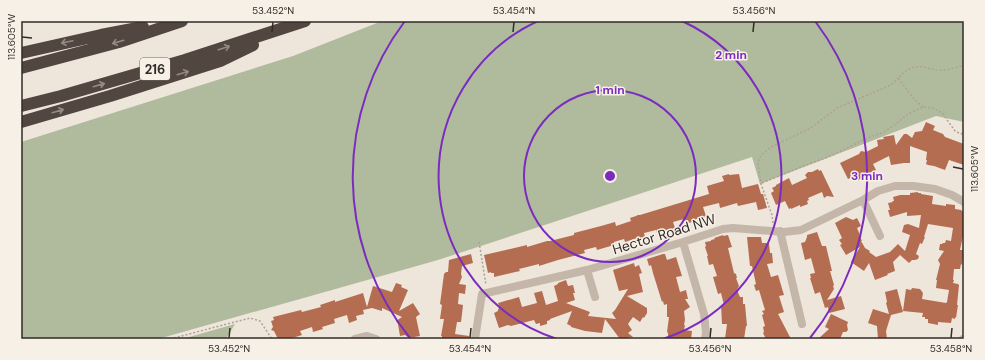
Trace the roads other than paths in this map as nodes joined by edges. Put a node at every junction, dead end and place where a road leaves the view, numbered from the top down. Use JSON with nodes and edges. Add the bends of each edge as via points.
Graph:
{"nodes":[{"id":1,"x":174,"y":21,"type":"edge"},
{"id":2,"x":182,"y":21,"type":"edge"},
{"id":3,"x":305,"y":21,"type":"edge"},
{"id":4,"x":288,"y":27,"type":"junction"},
{"id":5,"x":21,"y":53,"type":"edge"},
{"id":6,"x":21,"y":68,"type":"edge"},
{"id":7,"x":21,"y":106,"type":"edge"},
{"id":8,"x":21,"y":122,"type":"edge"},
{"id":9,"x":863,"y":200,"type":"junction"},
{"id":10,"x":964,"y":202,"type":"edge"},
{"id":11,"x":776,"y":231,"type":"junction"},
{"id":12,"x":880,"y":236,"type":"dead end"},
{"id":13,"x":683,"y":242,"type":"junction"},
{"id":14,"x":587,"y":270,"type":"junction"},
{"id":15,"x":595,"y":297,"type":"dead end"},
{"id":16,"x":802,"y":324,"type":"dead end"},
{"id":17,"x":355,"y":339,"type":"edge"},
{"id":18,"x":376,"y":339,"type":"edge"},
{"id":19,"x":475,"y":339,"type":"edge"},
{"id":20,"x":705,"y":339,"type":"edge"}],
"edges":[{"from":1,"to":5,"type":"highway","one_way":true},
{"from":2,"to":6,"type":"highway","one_way":true,"via":[[119,42]]},
{"from":3,"to":4,"type":"highway","number":"216"},
{"from":7,"to":4,"type":"highway","number":"216","one_way":true,"via":[[185,60]]},
{"from":8,"to":4,"type":"highway","one_way":true,"via":[[220,61]]},
{"from":9,"to":10,"type":"street","name":"Hector Road NW","via":[[878,190],[895,186],[913,186],[935,189]]},
{"from":9,"to":11,"type":"street","name":"Hector Road NW","via":[[801,230]]},
{"from":9,"to":12,"type":"street"},
{"from":11,"to":13,"type":"street","name":"Hector Road NW","via":[[723,229]]},
{"from":11,"to":16,"type":"street"},
{"from":13,"to":14,"type":"street","name":"Hector Road NW"},
{"from":13,"to":20,"type":"street","via":[[704,314]]},
{"from":14,"to":15,"type":"street"},
{"from":14,"to":19,"type":"street","name":"Hector Road NW","via":[[482,294]]},
{"from":17,"to":18,"type":"street","via":[[367,336]]}]}
